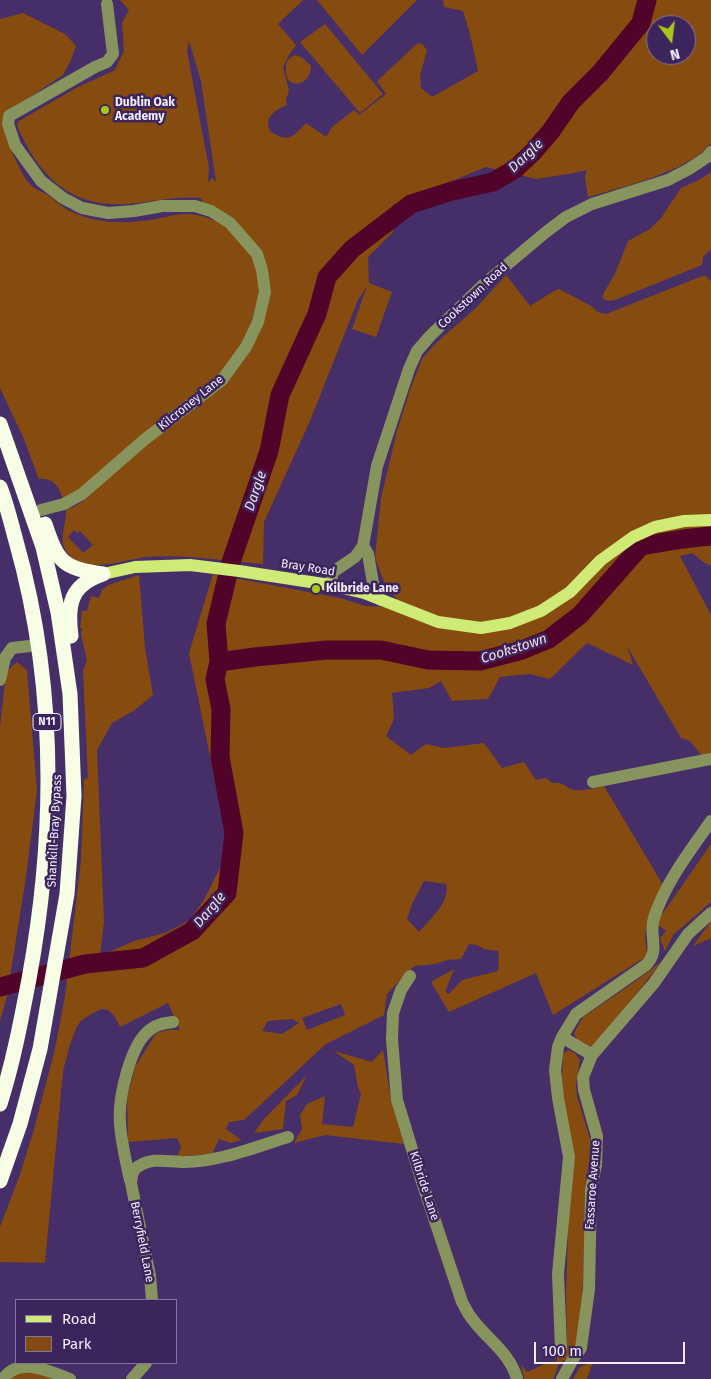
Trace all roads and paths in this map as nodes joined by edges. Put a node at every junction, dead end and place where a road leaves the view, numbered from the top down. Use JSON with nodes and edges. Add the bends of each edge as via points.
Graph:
{"nodes":[{"id":1,"x":106,"y":4,"type":"dead end"},
{"id":2,"x":711,"y":152,"type":"edge"},
{"id":3,"x":0,"y":414,"type":"edge"},
{"id":4,"x":0,"y":424,"type":"edge"},
{"id":5,"x":0,"y":487,"type":"edge"},
{"id":6,"x":0,"y":505,"type":"edge"},
{"id":7,"x":40,"y":510,"type":"junction"},
{"id":8,"x":711,"y":520,"type":"edge"},
{"id":9,"x":363,"y":546,"type":"junction"},
{"id":10,"x":22,"y":561,"type":"junction"},
{"id":11,"x":103,"y":574,"type":"junction"},
{"id":12,"x":330,"y":584,"type":"junction"},
{"id":13,"x":381,"y":600,"type":"junction"},
{"id":14,"x":39,"y":645,"type":"junction"},
{"id":15,"x":0,"y":680,"type":"edge"},
{"id":16,"x":70,"y":694,"type":"junction"},
{"id":17,"x":711,"y":759,"type":"edge"},
{"id":18,"x":593,"y":782,"type":"dead end"},
{"id":19,"x":711,"y":821,"type":"edge"},
{"id":20,"x":711,"y":913,"type":"edge"},
{"id":21,"x":410,"y":976,"type":"dead end"},
{"id":22,"x":21,"y":1022,"type":"junction"},
{"id":23,"x":173,"y":1022,"type":"dead end"},
{"id":24,"x":562,"y":1037,"type":"junction"},
{"id":25,"x":592,"y":1055,"type":"junction"},
{"id":26,"x":0,"y":1074,"type":"edge"},
{"id":27,"x":0,"y":1104,"type":"edge"},
{"id":28,"x":288,"y":1137,"type":"dead end"},
{"id":29,"x":0,"y":1181,"type":"edge"},
{"id":30,"x":130,"y":1183,"type":"junction"},
{"id":31,"x":152,"y":1299,"type":"edge"},
{"id":32,"x":561,"y":1348,"type":"dead end"},
{"id":33,"x":145,"y":1364,"type":"edge"},
{"id":34,"x":3,"y":1379,"type":"edge"},
{"id":35,"x":70,"y":1379,"type":"edge"},
{"id":36,"x":132,"y":1379,"type":"edge"},
{"id":37,"x":517,"y":1379,"type":"edge"},
{"id":38,"x":562,"y":1379,"type":"edge"}],
"edges":[{"from":1,"to":7,"type":"street","name":"Kilcroney Lane","via":[[113,54],[107,62],[9,116],[8,124],[15,144],[41,181],[82,208],[108,213],[162,206],[196,206],[230,222],[257,254],[265,292],[258,322],[222,380],[144,440],[82,494],[64,504]]},
{"from":2,"to":9,"type":"street","name":"Cookstown Road","via":[[689,170],[668,180],[592,204],[566,217],[484,284],[417,351],[377,466]]},
{"from":3,"to":7,"type":"highway"},
{"from":4,"to":16,"type":"highway","name":"Shankill-Bray Bypass","number":"N11","via":[[43,547],[58,612]]},
{"from":5,"to":10,"type":"highway","name":"Shankill-Bray Bypass","number":"N11"},
{"from":6,"to":10,"type":"highway","number":"N11"},
{"from":7,"to":11,"type":"highway","via":[[54,548],[63,560],[72,568]]},
{"from":8,"to":13,"type":"main road","name":"Bray Road","via":[[655,527],[633,537],[601,560],[570,592],[541,611],[510,623],[481,628],[438,622]]},
{"from":9,"to":12,"type":"street","via":[[355,557],[333,572]]},
{"from":9,"to":13,"type":"street","name":"Cookstown Road"},
{"from":10,"to":14,"type":"highway","name":"Shankill-Bray Bypass","number":"N11"},
{"from":11,"to":12,"type":"main road","name":"Bray Road","via":[[135,566],[190,565]]},
{"from":11,"to":16,"type":"highway","number":"N11","via":[[83,584],[70,607]]},
{"from":12,"to":13,"type":"main road","name":"Bray Road"},
{"from":14,"to":15,"type":"street","via":[[12,648]]},
{"from":14,"to":22,"type":"highway","name":"Shankill-Bray Bypass","number":"N11","via":[[47,715],[46,859]]},
{"from":16,"to":29,"type":"highway","name":"Shankill-Bray Bypass","number":"N11","via":[[74,796],[67,894],[40,1049],[20,1124]]},
{"from":17,"to":18,"type":"street"},
{"from":19,"to":24,"type":"street","via":[[660,901],[653,920],[652,959],[576,1014]]},
{"from":20,"to":25,"type":"street","name":"Fassaroe Avenue","via":[[688,934],[654,983]]},
{"from":21,"to":37,"type":"street","name":"Kilbride Lane","via":[[393,1013],[397,1100],[462,1302],[471,1317],[501,1349]]},
{"from":22,"to":26,"type":"highway","number":"N11","via":[[10,1037]]},
{"from":22,"to":27,"type":"highway","name":"Shankill-Bray Bypass","number":"N11"},
{"from":23,"to":30,"type":"street","name":"Berryfield Lane","via":[[150,1029],[137,1047],[126,1073],[119,1121]]},
{"from":24,"to":25,"type":"street"},
{"from":24,"to":32,"type":"street","via":[[555,1070],[569,1157],[558,1274]]},
{"from":25,"to":38,"type":"street","name":"Fassaroe Avenue","via":[[583,1077],[598,1136],[591,1189],[589,1289],[581,1348]]},
{"from":28,"to":30,"type":"street","via":[[200,1162],[149,1162],[133,1171]]},
{"from":30,"to":31,"type":"street","name":"Berryfield Lane"},
{"from":33,"to":36,"type":"street"},
{"from":34,"to":35,"type":"street","via":[[10,1371],[34,1366]]}]}
